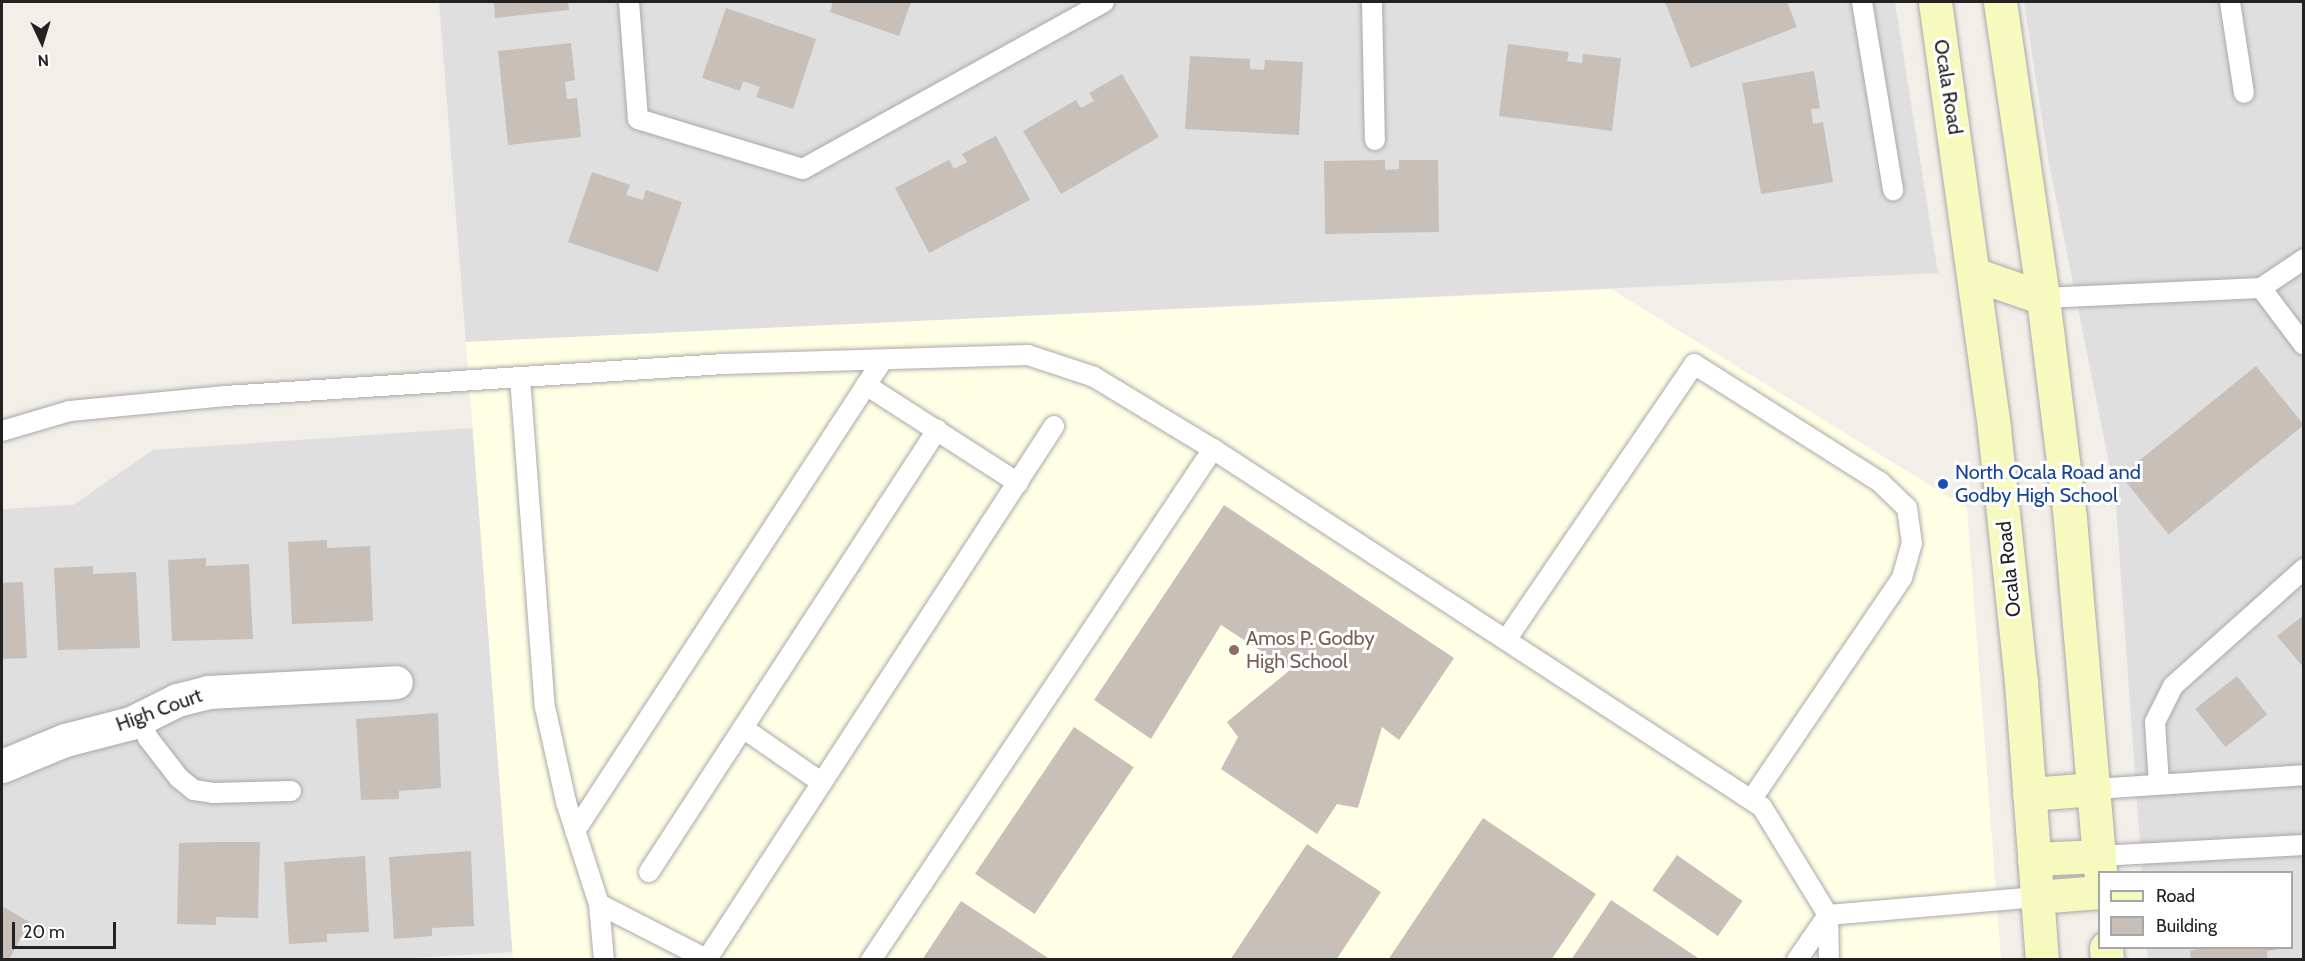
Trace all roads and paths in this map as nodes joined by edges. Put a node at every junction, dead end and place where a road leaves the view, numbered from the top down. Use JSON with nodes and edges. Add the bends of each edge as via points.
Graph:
{"nodes":[{"id":1,"x":629,"y":2,"type":"edge"},
{"id":2,"x":1104,"y":2,"type":"edge"},
{"id":3,"x":1372,"y":2,"type":"edge"},
{"id":4,"x":1862,"y":2,"type":"edge"},
{"id":5,"x":1935,"y":2,"type":"edge"},
{"id":6,"x":2000,"y":2,"type":"edge"},
{"id":7,"x":2230,"y":2,"type":"edge"},
{"id":8,"x":2244,"y":93,"type":"dead end"},
{"id":9,"x":1375,"y":140,"type":"dead end"},
{"id":10,"x":1893,"y":190,"type":"dead end"},
{"id":11,"x":2304,"y":260,"type":"edge"},
{"id":12,"x":1974,"y":274,"type":"junction"},
{"id":13,"x":2261,"y":288,"type":"junction"},
{"id":14,"x":2043,"y":298,"type":"junction"},
{"id":15,"x":2304,"y":345,"type":"edge"},
{"id":16,"x":882,"y":361,"type":"junction"},
{"id":17,"x":520,"y":378,"type":"junction"},
{"id":18,"x":866,"y":385,"type":"junction"},
{"id":19,"x":1054,"y":426,"type":"dead end"},
{"id":20,"x":937,"y":430,"type":"junction"},
{"id":21,"x":2,"y":431,"type":"edge"},
{"id":22,"x":1213,"y":448,"type":"junction"},
{"id":23,"x":1018,"y":483,"type":"junction"},
{"id":24,"x":2304,"y":568,"type":"edge"},
{"id":25,"x":1506,"y":640,"type":"junction"},
{"id":26,"x":396,"y":682,"type":"dead end"},
{"id":27,"x":140,"y":719,"type":"junction"},
{"id":28,"x":743,"y":728,"type":"junction"},
{"id":29,"x":2,"y":766,"type":"edge"},
{"id":30,"x":2304,"y":775,"type":"edge"},
{"id":31,"x":822,"y":783,"type":"junction"},
{"id":32,"x":2159,"y":784,"type":"junction"},
{"id":33,"x":2095,"y":789,"type":"junction"},
{"id":34,"x":291,"y":791,"type":"dead end"},
{"id":35,"x":2029,"y":794,"type":"junction"},
{"id":36,"x":1751,"y":800,"type":"junction"},
{"id":37,"x":575,"y":831,"type":"junction"},
{"id":38,"x":2304,"y":845,"type":"edge"},
{"id":39,"x":2034,"y":859,"type":"junction"},
{"id":40,"x":2100,"y":864,"type":"edge"},
{"id":41,"x":649,"y":872,"type":"dead end"},
{"id":42,"x":2098,"y":892,"type":"edge"},
{"id":43,"x":2037,"y":897,"type":"junction"},
{"id":44,"x":599,"y":904,"type":"junction"},
{"id":45,"x":1828,"y":915,"type":"junction"},
{"id":46,"x":708,"y":959,"type":"edge"},
{"id":47,"x":604,"y":960,"type":"edge"},
{"id":48,"x":871,"y":960,"type":"edge"},
{"id":49,"x":1797,"y":960,"type":"edge"},
{"id":50,"x":1829,"y":960,"type":"edge"},
{"id":51,"x":2042,"y":960,"type":"edge"}],
"edges":[{"from":1,"to":2,"type":"lane","via":[[638,119],[803,169]]},
{"from":3,"to":9,"type":"lane"},
{"from":4,"to":10,"type":"lane"},
{"from":5,"to":12,"type":"main road","name":"Ocala Road"},
{"from":6,"to":14,"type":"main road"},
{"from":7,"to":8,"type":"lane"},
{"from":11,"to":13,"type":"lane"},
{"from":12,"to":14,"type":"main road"},
{"from":12,"to":35,"type":"main road","name":"Ocala Road","via":[[1994,429]]},
{"from":13,"to":14,"type":"lane"},
{"from":13,"to":15,"type":"lane"},
{"from":14,"to":33,"type":"main road","via":[[2070,519]]},
{"from":16,"to":17,"type":"lane","via":[[724,364]]},
{"from":16,"to":18,"type":"lane"},
{"from":16,"to":22,"type":"lane","via":[[1028,355],[1094,377]]},
{"from":17,"to":21,"type":"lane","via":[[225,396],[70,411]]},
{"from":17,"to":37,"type":"lane","via":[[544,707]]},
{"from":18,"to":20,"type":"lane"},
{"from":18,"to":37,"type":"lane"},
{"from":19,"to":23,"type":"lane"},
{"from":20,"to":23,"type":"lane"},
{"from":20,"to":28,"type":"lane"},
{"from":22,"to":25,"type":"lane"},
{"from":22,"to":48,"type":"lane"},
{"from":23,"to":31,"type":"lane"},
{"from":24,"to":32,"type":"lane","via":[[2173,686],[2155,722]]},
{"from":25,"to":36,"type":"lane"},
{"from":25,"to":36,"type":"lane","via":[[1695,364],[1880,482],[1907,508],[1912,543],[1902,578]]},
{"from":26,"to":27,"type":"street","name":"High Court","via":[[208,692],[177,700]]},
{"from":27,"to":29,"type":"street","name":"High Court","via":[[65,740]]},
{"from":27,"to":34,"type":"lane","via":[[148,738],[178,778],[194,790]]},
{"from":28,"to":31,"type":"lane"},
{"from":28,"to":41,"type":"lane"},
{"from":30,"to":32,"type":"lane"},
{"from":31,"to":46,"type":"lane"},
{"from":32,"to":33,"type":"lane"},
{"from":33,"to":35,"type":"main road"},
{"from":33,"to":40,"type":"main road"},
{"from":35,"to":39,"type":"main road","name":"Ocala Road"},
{"from":36,"to":45,"type":"lane","via":[[1762,807]]},
{"from":37,"to":44,"type":"lane"},
{"from":38,"to":40,"type":"lane"},
{"from":39,"to":40,"type":"main road"},
{"from":39,"to":43,"type":"main road","name":"Ocala Road"},
{"from":42,"to":43,"type":"main road"},
{"from":43,"to":45,"type":"lane"},
{"from":43,"to":51,"type":"main road","name":"Ocala Road"},
{"from":44,"to":46,"type":"lane"},
{"from":44,"to":47,"type":"lane"},
{"from":45,"to":49,"type":"lane"},
{"from":45,"to":50,"type":"lane"}]}
